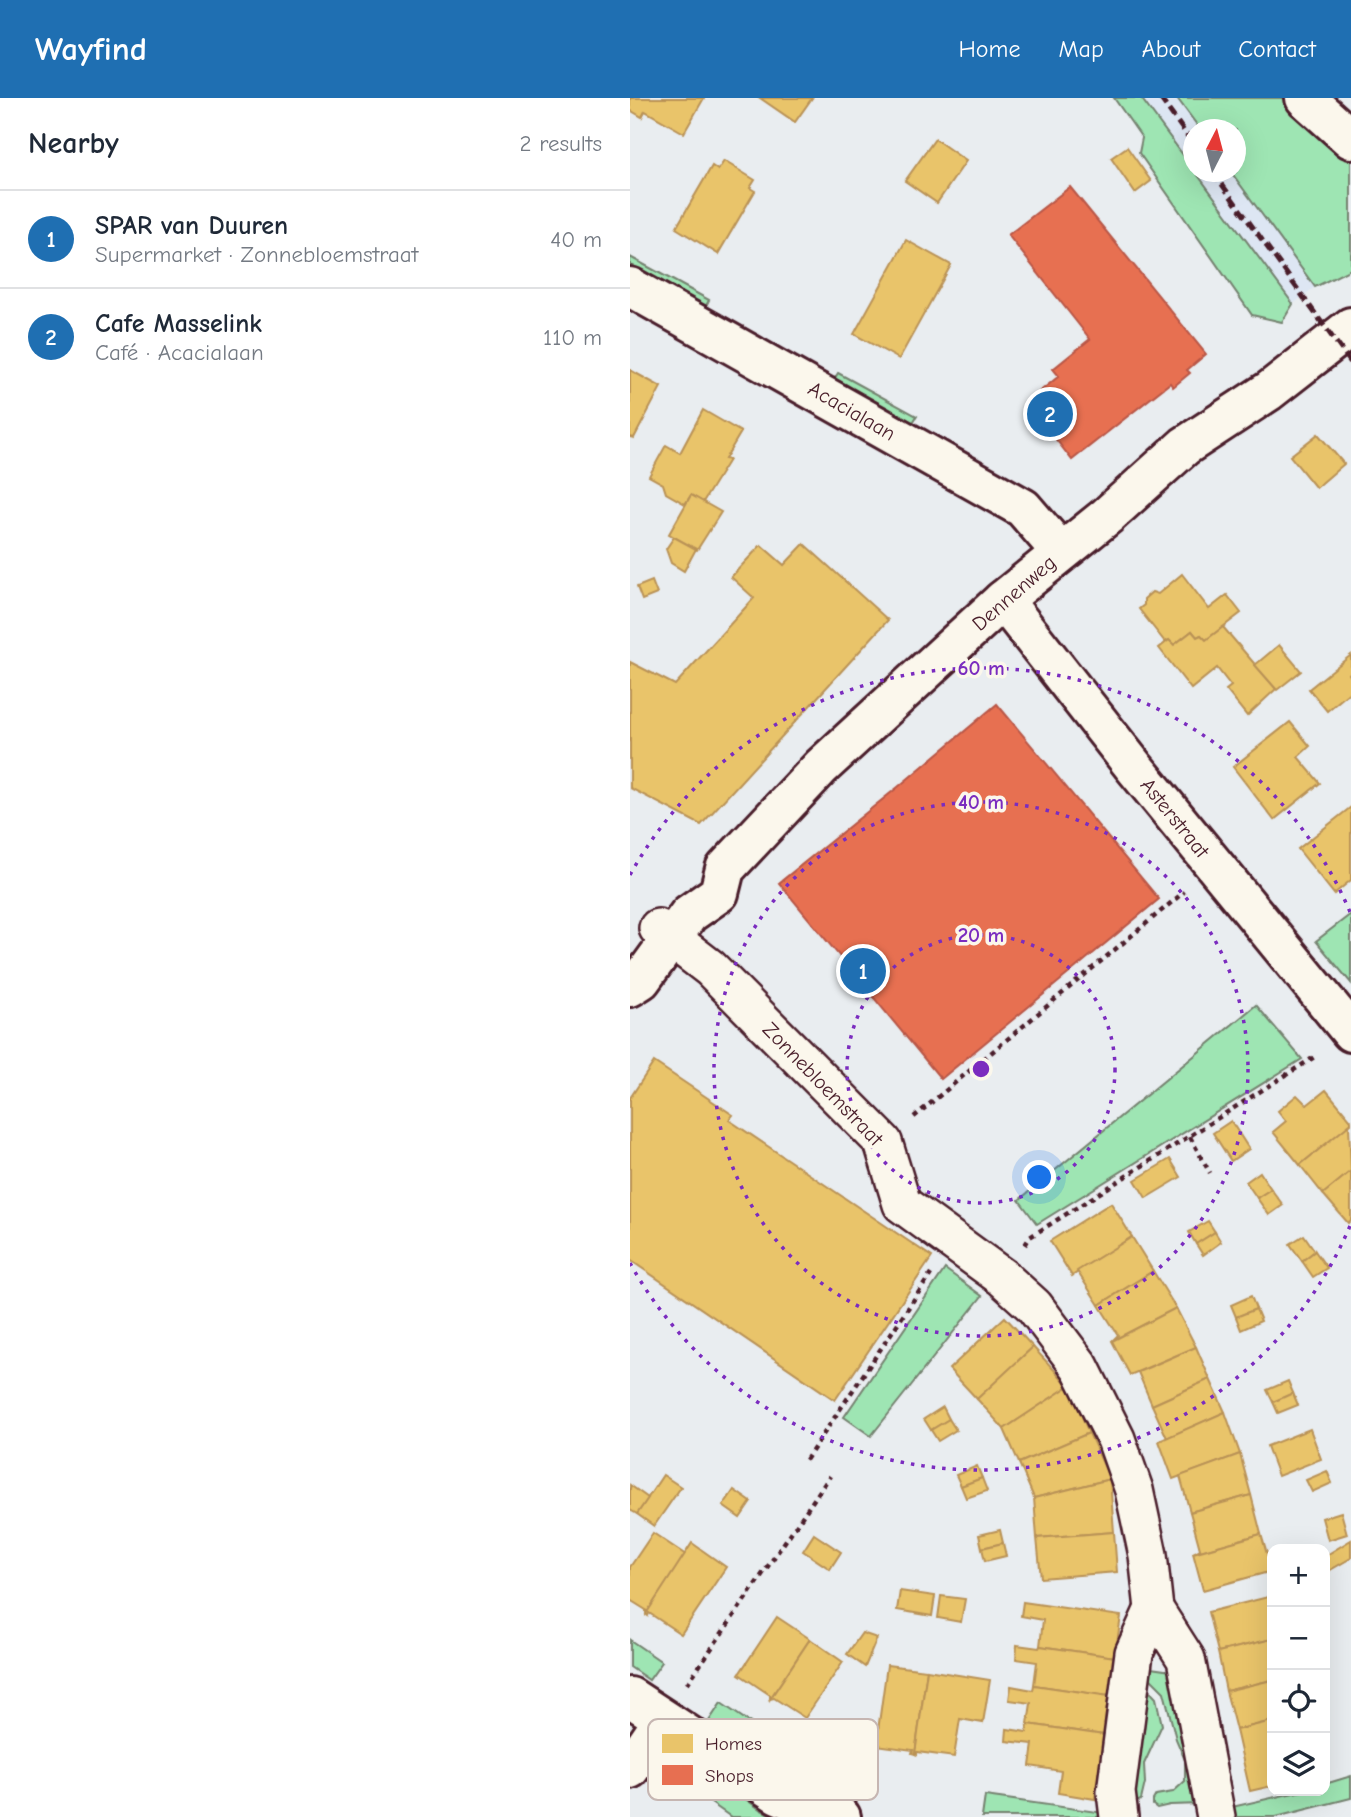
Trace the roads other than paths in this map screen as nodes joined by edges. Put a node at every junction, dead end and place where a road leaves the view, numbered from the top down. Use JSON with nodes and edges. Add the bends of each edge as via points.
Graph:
{"nodes":[{"id":1,"x":1305,"y":98,"type":"edge"},
{"id":2,"x":1351,"y":139,"type":"edge"},
{"id":3,"x":630,"y":286,"type":"edge"},
{"id":4,"x":1351,"y":327,"type":"edge"},
{"id":5,"x":1061,"y":552,"type":"junction"},
{"id":6,"x":1003,"y":600,"type":"junction"},
{"id":7,"x":664,"y":933,"type":"junction"},
{"id":8,"x":630,"y":988,"type":"edge"},
{"id":9,"x":1351,"y":1032,"type":"edge"},
{"id":10,"x":1154,"y":1609,"type":"junction"},
{"id":11,"x":630,"y":1697,"type":"edge"},
{"id":12,"x":662,"y":1719,"type":"edge"},
{"id":13,"x":648,"y":1742,"type":"edge"},
{"id":14,"x":630,"y":1769,"type":"edge"},
{"id":15,"x":792,"y":1800,"type":"edge"},
{"id":16,"x":841,"y":1817,"type":"edge"},
{"id":17,"x":1119,"y":1817,"type":"edge"},
{"id":18,"x":1216,"y":1817,"type":"edge"}],
"edges":[{"from":1,"to":2,"type":"street"},
{"from":3,"to":5,"type":"street","name":"Acacialaan","via":[[1023,508]]},
{"from":4,"to":5,"type":"street","name":"Dennenweg","via":[[1269,391],[1185,446]]},
{"from":5,"to":6,"type":"street","name":"Dennenweg"},
{"from":6,"to":7,"type":"street","name":"Dennenweg","via":[[821,767],[725,869],[719,893]]},
{"from":6,"to":9,"type":"street","name":"Asterstraat"},
{"from":7,"to":8,"type":"street","name":"Dennenweg","via":[[641,980]]},
{"from":7,"to":10,"type":"street","name":"Zonnebloemstraat","via":[[710,968],[883,1142],[902,1204],[1034,1306],[1080,1367],[1116,1439],[1134,1490]]},
{"from":10,"to":17,"type":"street","via":[[1134,1653],[1116,1792]]},
{"from":10,"to":18,"type":"street","name":"Zonnebloemstraat","via":[[1186,1660]]},
{"from":11,"to":12,"type":"street"},
{"from":13,"to":14,"type":"street"},
{"from":15,"to":16,"type":"street"}]}
